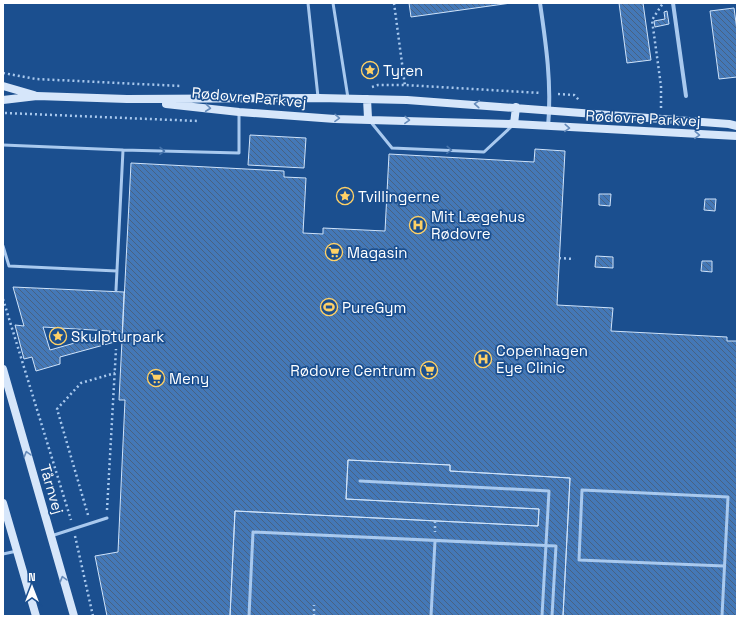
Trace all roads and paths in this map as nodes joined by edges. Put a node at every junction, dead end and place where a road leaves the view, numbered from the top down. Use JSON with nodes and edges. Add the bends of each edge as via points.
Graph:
{"nodes":[{"id":1,"x":308,"y":3,"type":"edge"},
{"id":2,"x":333,"y":3,"type":"edge"},
{"id":3,"x":394,"y":3,"type":"edge"},
{"id":4,"x":540,"y":3,"type":"edge"},
{"id":5,"x":663,"y":3,"type":"edge"},
{"id":6,"x":673,"y":3,"type":"edge"},
{"id":7,"x":3,"y":86,"type":"edge"},
{"id":8,"x":37,"y":96,"type":"junction"},
{"id":9,"x":686,"y":96,"type":"dead end"},
{"id":10,"x":318,"y":98,"type":"junction"},
{"id":11,"x":127,"y":99,"type":"junction"},
{"id":12,"x":367,"y":99,"type":"junction"},
{"id":13,"x":3,"y":100,"type":"edge"},
{"id":14,"x":348,"y":100,"type":"junction"},
{"id":15,"x":407,"y":100,"type":"junction"},
{"id":16,"x":516,"y":107,"type":"junction"},
{"id":17,"x":550,"y":110,"type":"junction"},
{"id":18,"x":239,"y":112,"type":"junction"},
{"id":19,"x":368,"y":118,"type":"junction"},
{"id":20,"x":661,"y":118,"type":"junction"},
{"id":21,"x":514,"y":124,"type":"junction"},
{"id":22,"x":737,"y":126,"type":"edge"},
{"id":23,"x":548,"y":127,"type":"junction"},
{"id":24,"x":737,"y":136,"type":"edge"},
{"id":25,"x":3,"y":145,"type":"edge"},
{"id":26,"x":123,"y":150,"type":"junction"},
{"id":27,"x":3,"y":246,"type":"edge"},
{"id":28,"x":559,"y":258,"type":"dead end"},
{"id":29,"x":574,"y":259,"type":"dead end"},
{"id":30,"x":117,"y":272,"type":"junction"},
{"id":31,"x":116,"y":290,"type":"dead end"},
{"id":32,"x":3,"y":299,"type":"edge"},
{"id":33,"x":116,"y":349,"type":"dead end"},
{"id":34,"x":3,"y":369,"type":"edge"},
{"id":35,"x":115,"y":373,"type":"junction"},
{"id":36,"x":360,"y":481,"type":"dead end"},
{"id":37,"x":3,"y":503,"type":"edge"},
{"id":38,"x":107,"y":518,"type":"joint"},
{"id":39,"x":90,"y":524,"type":"junction"},
{"id":40,"x":73,"y":529,"type":"junction"},
{"id":41,"x":51,"y":536,"type":"junction"},
{"id":42,"x":435,"y":541,"type":"junction"},
{"id":43,"x":546,"y":546,"type":"junction"},
{"id":44,"x":17,"y":551,"type":"junction"},
{"id":45,"x":3,"y":554,"type":"edge"},
{"id":46,"x":724,"y":566,"type":"junction"},
{"id":47,"x":314,"y":605,"type":"dead end"},
{"id":48,"x":36,"y":616,"type":"edge"},
{"id":49,"x":74,"y":616,"type":"edge"},
{"id":50,"x":93,"y":616,"type":"edge"},
{"id":51,"x":249,"y":616,"type":"edge"},
{"id":52,"x":314,"y":616,"type":"edge"},
{"id":53,"x":432,"y":616,"type":"edge"},
{"id":54,"x":542,"y":616,"type":"edge"},
{"id":55,"x":552,"y":616,"type":"edge"},
{"id":56,"x":722,"y":616,"type":"edge"}],
"edges":[{"from":1,"to":10,"type":"lane"},
{"from":2,"to":14,"type":"lane"},
{"from":3,"to":15,"type":"path"},
{"from":4,"to":17,"type":"street","via":[[547,51]]},
{"from":5,"to":20,"type":"path","via":[[652,20],[661,86]]},
{"from":6,"to":9,"type":"street"},
{"from":7,"to":8,"type":"street","name":"Rødovre Parkvej"},
{"from":8,"to":11,"type":"street","name":"Rødovre Parkvej"},
{"from":8,"to":13,"type":"street","name":"Rødovre Parkvej"},
{"from":10,"to":11,"type":"street","name":"Rødovre Parkvej"},
{"from":10,"to":14,"type":"street","name":"Rødovre Parkvej"},
{"from":11,"to":18,"type":"street","name":"Rødovre Parkvej","one_way":true},
{"from":12,"to":14,"type":"street","name":"Rødovre Parkvej"},
{"from":12,"to":15,"type":"street","name":"Rødovre Parkvej"},
{"from":12,"to":19,"type":"street"},
{"from":16,"to":15,"type":"street","name":"Rødovre Parkvej","one_way":true},
{"from":16,"to":17,"type":"street","name":"Rødovre Parkvej"},
{"from":16,"to":21,"type":"street"},
{"from":17,"to":20,"type":"street","name":"Rødovre Parkvej"},
{"from":17,"to":23,"type":"street"},
{"from":18,"to":19,"type":"street","name":"Rødovre Parkvej","one_way":true},
{"from":26,"to":18,"type":"lane","one_way":true,"via":[[239,152]]},
{"from":19,"to":21,"type":"street","name":"Rødovre Parkvej","one_way":true},
{"from":19,"to":21,"type":"lane","one_way":true,"via":[[392,148],[478,152],[484,152]]},
{"from":20,"to":22,"type":"street","name":"Rødovre Parkvej"},
{"from":21,"to":23,"type":"street","name":"Rødovre Parkvej"},
{"from":23,"to":24,"type":"street","name":"Rødovre Parkvej","one_way":true},
{"from":25,"to":26,"type":"lane"},
{"from":26,"to":30,"type":"lane"},
{"from":27,"to":30,"type":"lane","via":[[9,266]]},
{"from":28,"to":29,"type":"path"},
{"from":30,"to":31,"type":"lane"},
{"from":32,"to":40,"type":"path"},
{"from":33,"to":35,"type":"path"},
{"from":41,"to":34,"type":"street","name":"Tårnvej","one_way":true},
{"from":35,"to":38,"type":"path"},
{"from":35,"to":39,"type":"path","via":[[81,383],[57,409]]},
{"from":36,"to":43,"type":"lane","via":[[548,490]]},
{"from":37,"to":44,"type":"street"},
{"from":38,"to":39,"type":"lane"},
{"from":39,"to":40,"type":"lane"},
{"from":40,"to":41,"type":"lane"},
{"from":40,"to":50,"type":"path"},
{"from":49,"to":41,"type":"street","name":"Tårnvej","one_way":true},
{"from":42,"to":43,"type":"lane"},
{"from":42,"to":51,"type":"lane","via":[[253,532]]},
{"from":42,"to":53,"type":"lane"},
{"from":43,"to":54,"type":"lane"},
{"from":43,"to":55,"type":"lane","via":[[556,546]]},
{"from":44,"to":45,"type":"lane"},
{"from":44,"to":48,"type":"street"},
{"from":46,"to":46,"type":"lane","via":[[728,497],[582,490],[579,560]]},
{"from":46,"to":56,"type":"lane"},
{"from":47,"to":52,"type":"path"}]}
